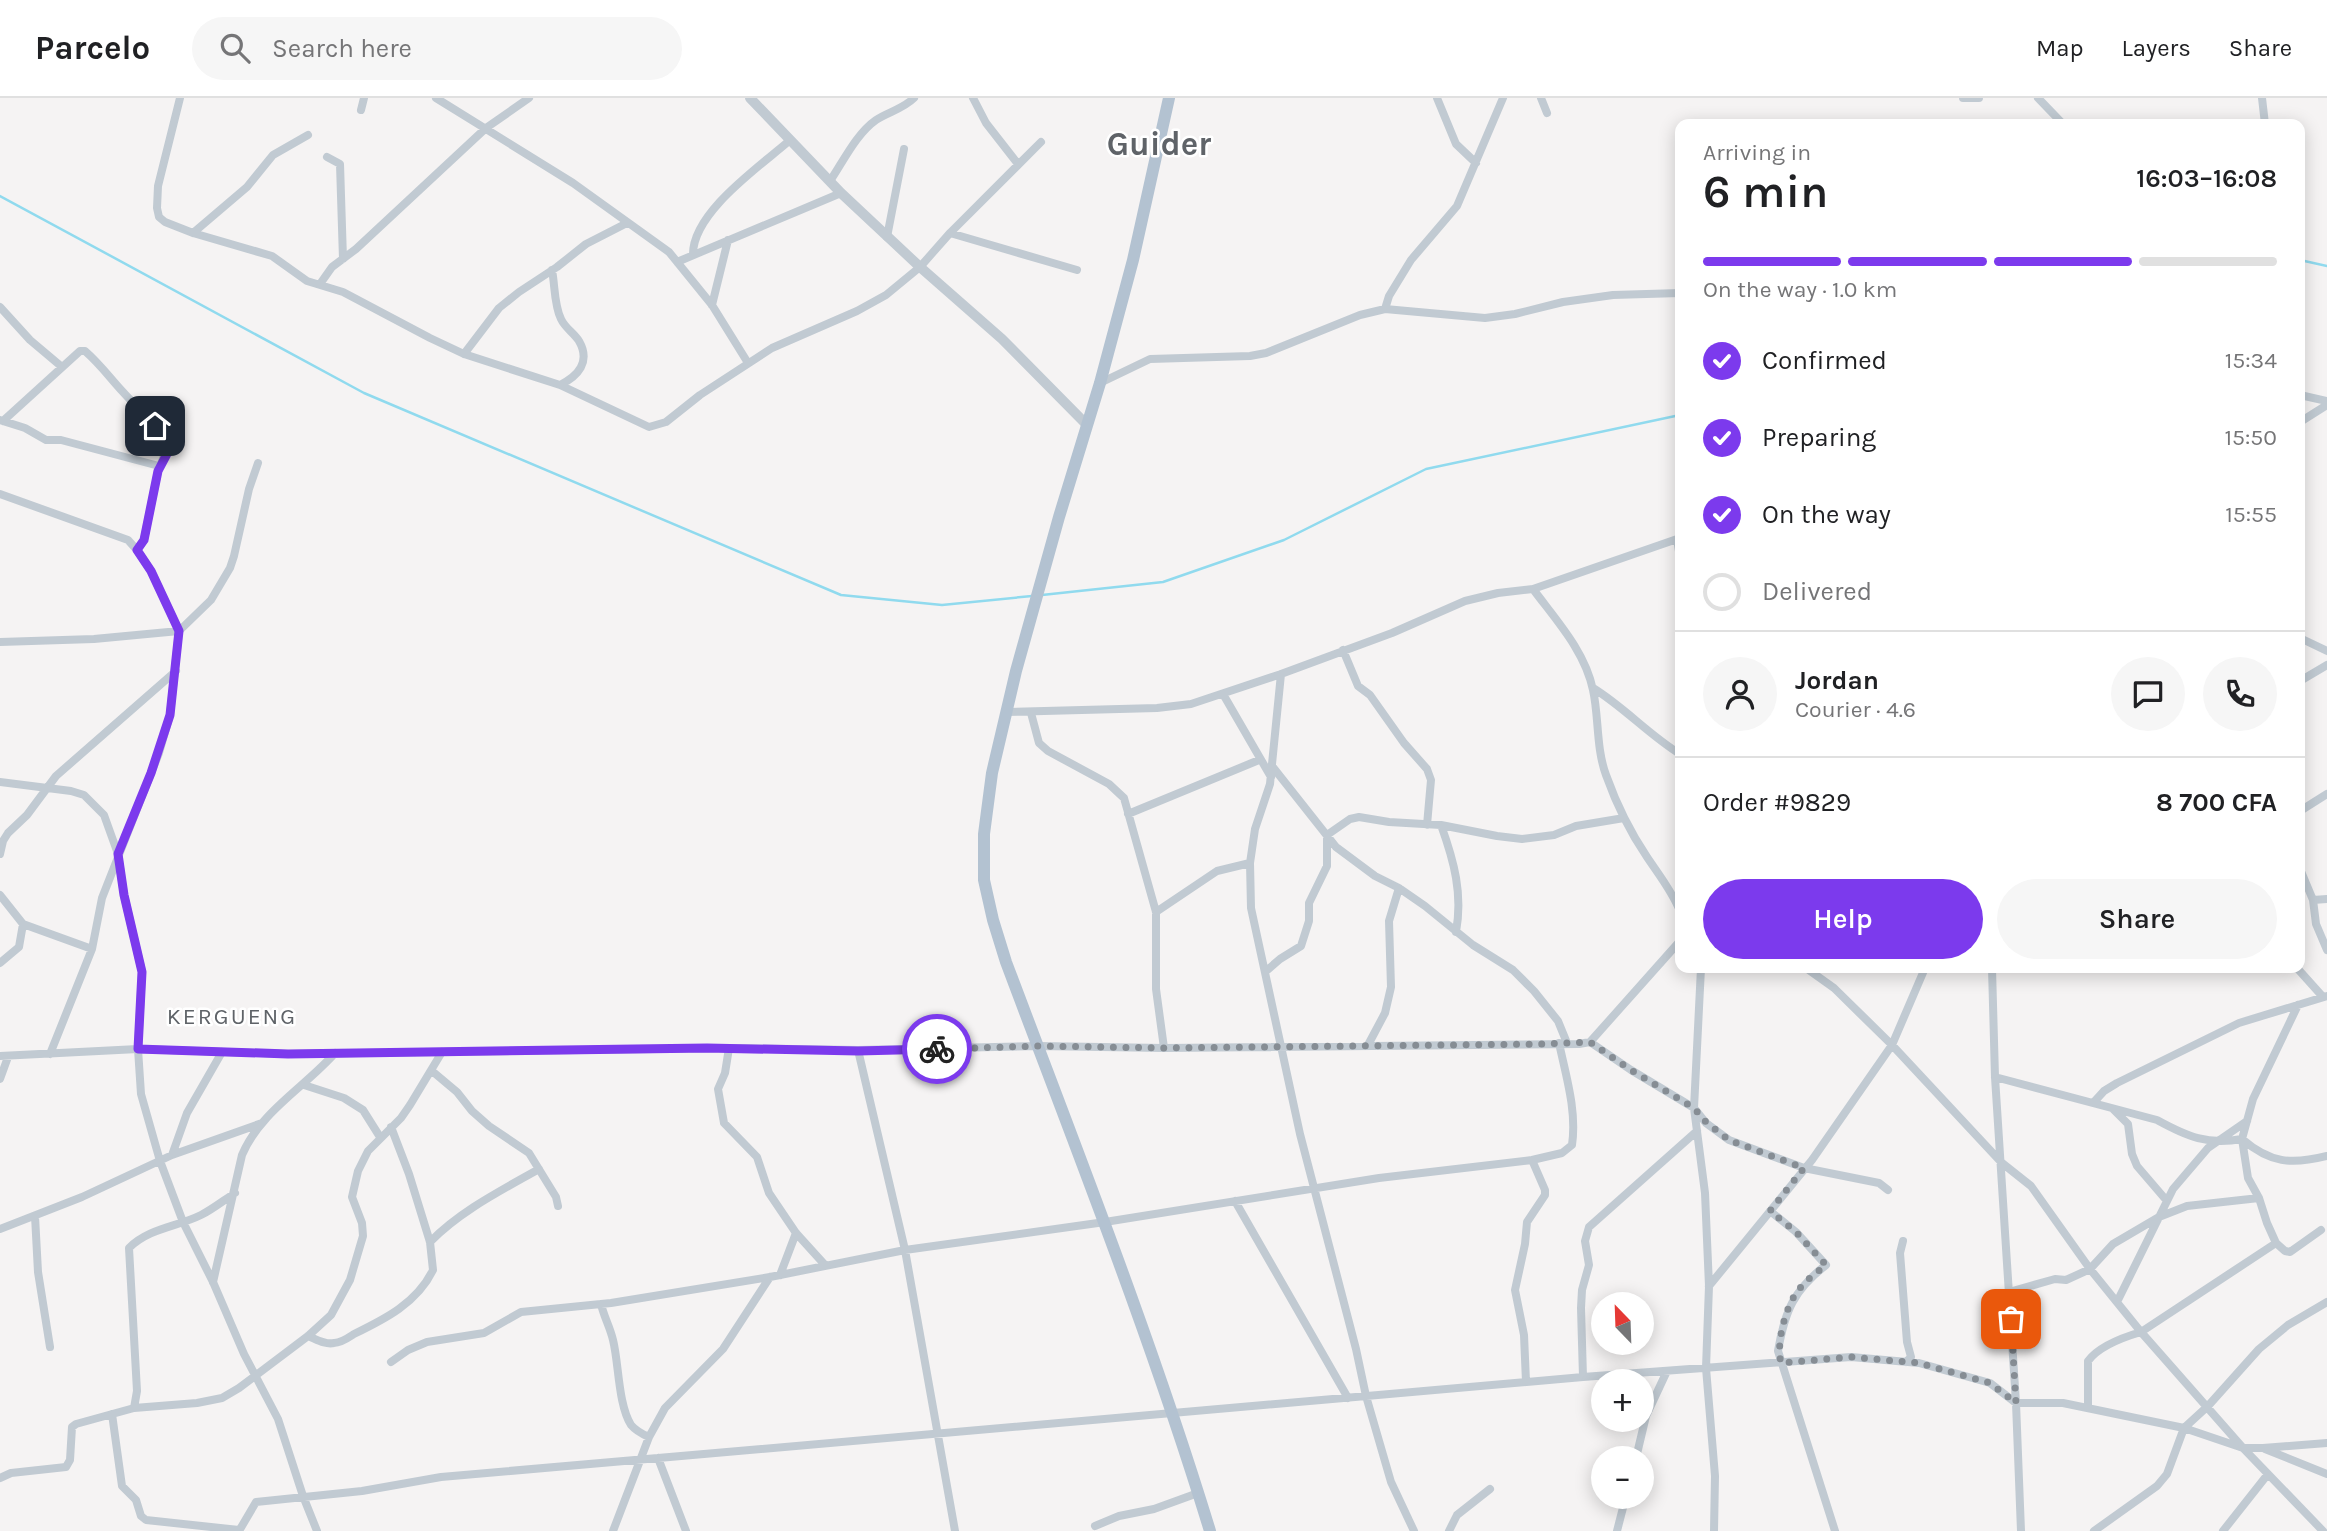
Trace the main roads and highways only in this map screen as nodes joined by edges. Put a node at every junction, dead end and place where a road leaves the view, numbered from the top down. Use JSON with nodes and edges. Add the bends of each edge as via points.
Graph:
{"nodes":[{"id":1,"x":1169,"y":98,"type":"edge"},
{"id":2,"x":1210,"y":1531,"type":"edge"}],
"edges":[{"from":1,"to":2,"type":"main road","via":[[1133,260],[1006,712],[984,834],[985,880],[1006,962],[1174,1414]]}]}
